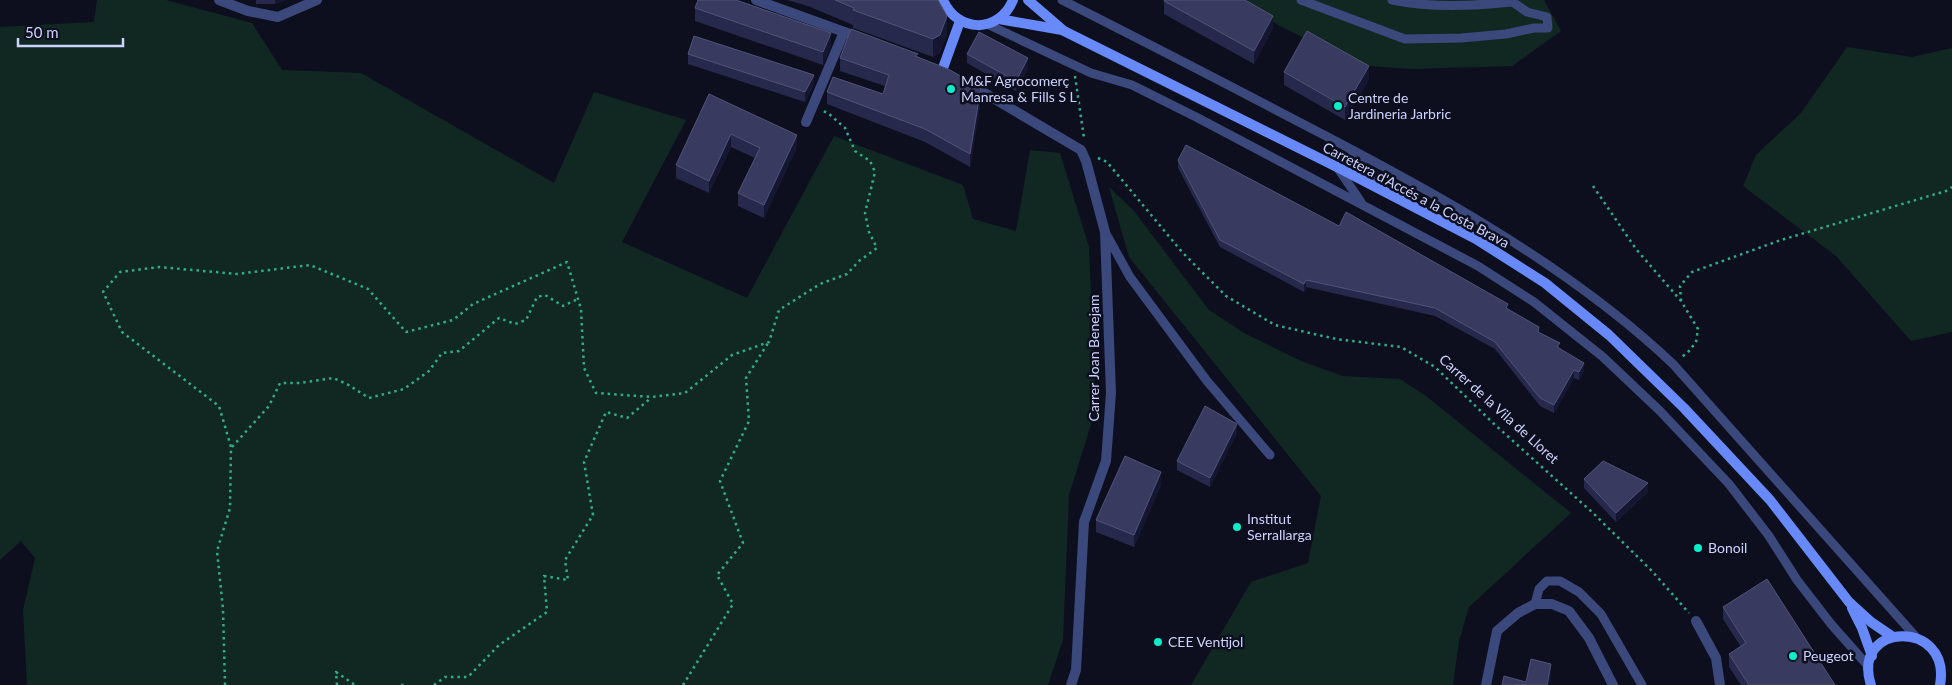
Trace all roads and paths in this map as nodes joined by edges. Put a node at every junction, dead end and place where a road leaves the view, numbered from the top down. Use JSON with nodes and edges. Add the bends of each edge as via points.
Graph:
{"nodes":[{"id":1,"x":219,"y":0,"type":"edge"},
{"id":2,"x":317,"y":0,"type":"edge"},
{"id":3,"x":756,"y":0,"type":"edge"},
{"id":4,"x":1013,"y":0,"type":"edge"},
{"id":5,"x":1028,"y":0,"type":"edge"},
{"id":6,"x":1062,"y":0,"type":"edge"},
{"id":7,"x":1301,"y":0,"type":"edge"},
{"id":8,"x":1392,"y":0,"type":"edge"},
{"id":9,"x":941,"y":1,"type":"edge"},
{"id":10,"x":1511,"y":1,"type":"edge"},
{"id":11,"x":999,"y":18,"type":"junction"},
{"id":12,"x":960,"y":21,"type":"junction"},
{"id":13,"x":987,"y":24,"type":"junction"},
{"id":14,"x":1064,"y":31,"type":"junction"},
{"id":15,"x":844,"y":32,"type":"junction"},
{"id":16,"x":871,"y":42,"type":"edge"},
{"id":17,"x":1074,"y":65,"type":"junction"},
{"id":18,"x":947,"y":71,"type":"joint"},
{"id":19,"x":813,"y":107,"type":"junction"},
{"id":20,"x":806,"y":122,"type":"dead end"},
{"id":21,"x":1350,"y":148,"type":"junction"},
{"id":22,"x":1084,"y":152,"type":"junction"},
{"id":23,"x":1337,"y":167,"type":"junction"},
{"id":24,"x":1592,"y":186,"type":"dead end"},
{"id":25,"x":1952,"y":187,"type":"edge"},
{"id":26,"x":1381,"y":190,"type":"junction"},
{"id":27,"x":1364,"y":205,"type":"junction"},
{"id":28,"x":1105,"y":232,"type":"junction"},
{"id":29,"x":578,"y":299,"type":"junction"},
{"id":30,"x":1681,"y":300,"type":"junction"},
{"id":31,"x":769,"y":342,"type":"junction"},
{"id":32,"x":1673,"y":364,"type":"junction"},
{"id":33,"x":652,"y":397,"type":"junction"},
{"id":34,"x":231,"y":448,"type":"junction"},
{"id":35,"x":1270,"y":455,"type":"dead end"},
{"id":36,"x":1850,"y":602,"type":"junction"},
{"id":37,"x":1535,"y":604,"type":"junction"},
{"id":38,"x":1696,"y":620,"type":"joint"},
{"id":39,"x":1893,"y":637,"type":"junction"},
{"id":40,"x":1916,"y":637,"type":"junction"},
{"id":41,"x":1872,"y":656,"type":"junction"},
{"id":42,"x":1869,"y":667,"type":"junction"},
{"id":43,"x":1869,"y":683,"type":"edge"},
{"id":44,"x":225,"y":685,"type":"edge"},
{"id":45,"x":337,"y":685,"type":"edge"},
{"id":46,"x":355,"y":685,"type":"edge"},
{"id":47,"x":434,"y":685,"type":"edge"},
{"id":48,"x":683,"y":685,"type":"edge"},
{"id":49,"x":1071,"y":685,"type":"edge"},
{"id":50,"x":1486,"y":685,"type":"edge"},
{"id":51,"x":1613,"y":685,"type":"edge"},
{"id":52,"x":1642,"y":685,"type":"edge"},
{"id":53,"x":1720,"y":685,"type":"edge"},
{"id":54,"x":1940,"y":685,"type":"edge"}],
"edges":[{"from":1,"to":2,"type":"street","via":[[248,11],[278,17]]},
{"from":3,"to":15,"type":"street"},
{"from":4,"to":11,"type":"main road"},
{"from":5,"to":14,"type":"main road","name":"Carretera d'Accés a la Costa Brava"},
{"from":6,"to":21,"type":"lane"},
{"from":7,"to":10,"type":"lane","via":[[1405,39],[1461,38],[1548,28],[1547,17],[1527,12]]},
{"from":8,"to":10,"type":"lane","via":[[1444,6]]},
{"from":9,"to":12,"type":"main road"},
{"from":11,"to":13,"type":"main road"},
{"from":11,"to":14,"type":"main road","name":"Carretera d'Accés a la Costa Brava"},
{"from":12,"to":13,"type":"main road"},
{"from":12,"to":18,"type":"main road"},
{"from":13,"to":17,"type":"lane"},
{"from":14,"to":23,"type":"main road","name":"Carretera d'Accés a la Costa Brava"},
{"from":15,"to":16,"type":"street"},
{"from":15,"to":19,"type":"street"},
{"from":17,"to":22,"type":"path"},
{"from":17,"to":27,"type":"lane","via":[[1132,85]]},
{"from":18,"to":22,"type":"street"},
{"from":19,"to":20,"type":"street"},
{"from":19,"to":31,"type":"path","via":[[828,113],[845,128],[855,151],[870,161],[875,172],[865,213],[877,248],[848,274],[820,284],[779,310]]},
{"from":21,"to":26,"type":"lane"},
{"from":21,"to":32,"type":"lane","via":[[1482,222],[1579,288]]},
{"from":22,"to":28,"type":"street","name":"Carrer Joan Benejam"},
{"from":22,"to":38,"type":"path","name":"Carrer de la Vila de Lloret","via":[[1107,162],[1182,252],[1226,296],[1275,325],[1336,339],[1400,347],[1434,367],[1593,513],[1652,570]]},
{"from":23,"to":26,"type":"main road","name":"Carretera d'Accés a la Costa Brava"},
{"from":23,"to":27,"type":"lane"},
{"from":24,"to":30,"type":"path","via":[[1636,249]]},
{"from":25,"to":30,"type":"path","via":[[1692,272],[1680,286]]},
{"from":26,"to":36,"type":"main road","name":"Carretera d'Accés a la Costa Brava","via":[[1476,239],[1545,283],[1609,335],[1684,408],[1770,500]]},
{"from":27,"to":42,"type":"lane","via":[[1478,266],[1534,302],[1603,357],[1729,484],[1831,624]]},
{"from":28,"to":35,"type":"lane","via":[[1130,276],[1207,381]]},
{"from":28,"to":49,"type":"street","name":"Carrer Joan Benejam","via":[[1111,393],[1107,451],[1084,522],[1076,670]]},
{"from":29,"to":33,"type":"path","via":[[584,368],[596,393]]},
{"from":29,"to":34,"type":"path","via":[[563,306],[545,295],[537,297],[526,320],[515,324],[499,318],[459,350],[442,353],[429,371],[404,389],[369,398],[334,378],[280,383],[270,406]]},
{"from":29,"to":34,"type":"path","via":[[567,262],[473,304],[453,320],[406,332],[368,289],[310,264],[238,274],[159,268],[120,272],[103,292],[122,332],[219,406]]},
{"from":30,"to":32,"type":"path","via":[[1698,329],[1696,342]]},
{"from":31,"to":33,"type":"path","via":[[732,355],[684,393]]},
{"from":31,"to":48,"type":"path","via":[[746,378],[749,421],[720,481],[743,543],[716,575],[733,604]]},
{"from":32,"to":40,"type":"lane"},
{"from":33,"to":47,"type":"path","via":[[627,418],[606,412],[584,462],[593,515],[565,560],[568,580],[544,576],[547,612],[499,645],[468,677],[445,677]]},
{"from":34,"to":44,"type":"path","via":[[230,508],[217,551]]},
{"from":36,"to":39,"type":"main road","name":"Carretera d'Accés a la Costa Brava"},
{"from":36,"to":41,"type":"main road","name":"Carretera d'Accés a la Costa Brava"},
{"from":37,"to":50,"type":"street","via":[[1518,613],[1497,631]]},
{"from":37,"to":51,"type":"street","via":[[1552,604],[1569,611],[1588,638]]},
{"from":37,"to":52,"type":"lane","via":[[1538,589],[1547,581],[1560,581],[1579,592],[1601,614]]},
{"from":38,"to":53,"type":"street","via":[[1716,658]]},
{"from":39,"to":40,"type":"main road"},
{"from":39,"to":41,"type":"main road","via":[[1881,644]]},
{"from":40,"to":54,"type":"main road","via":[[1929,644],[1938,655],[1942,670]]},
{"from":41,"to":42,"type":"main road"},
{"from":42,"to":43,"type":"main road"},
{"from":45,"to":46,"type":"path","via":[[336,672]]}]}
